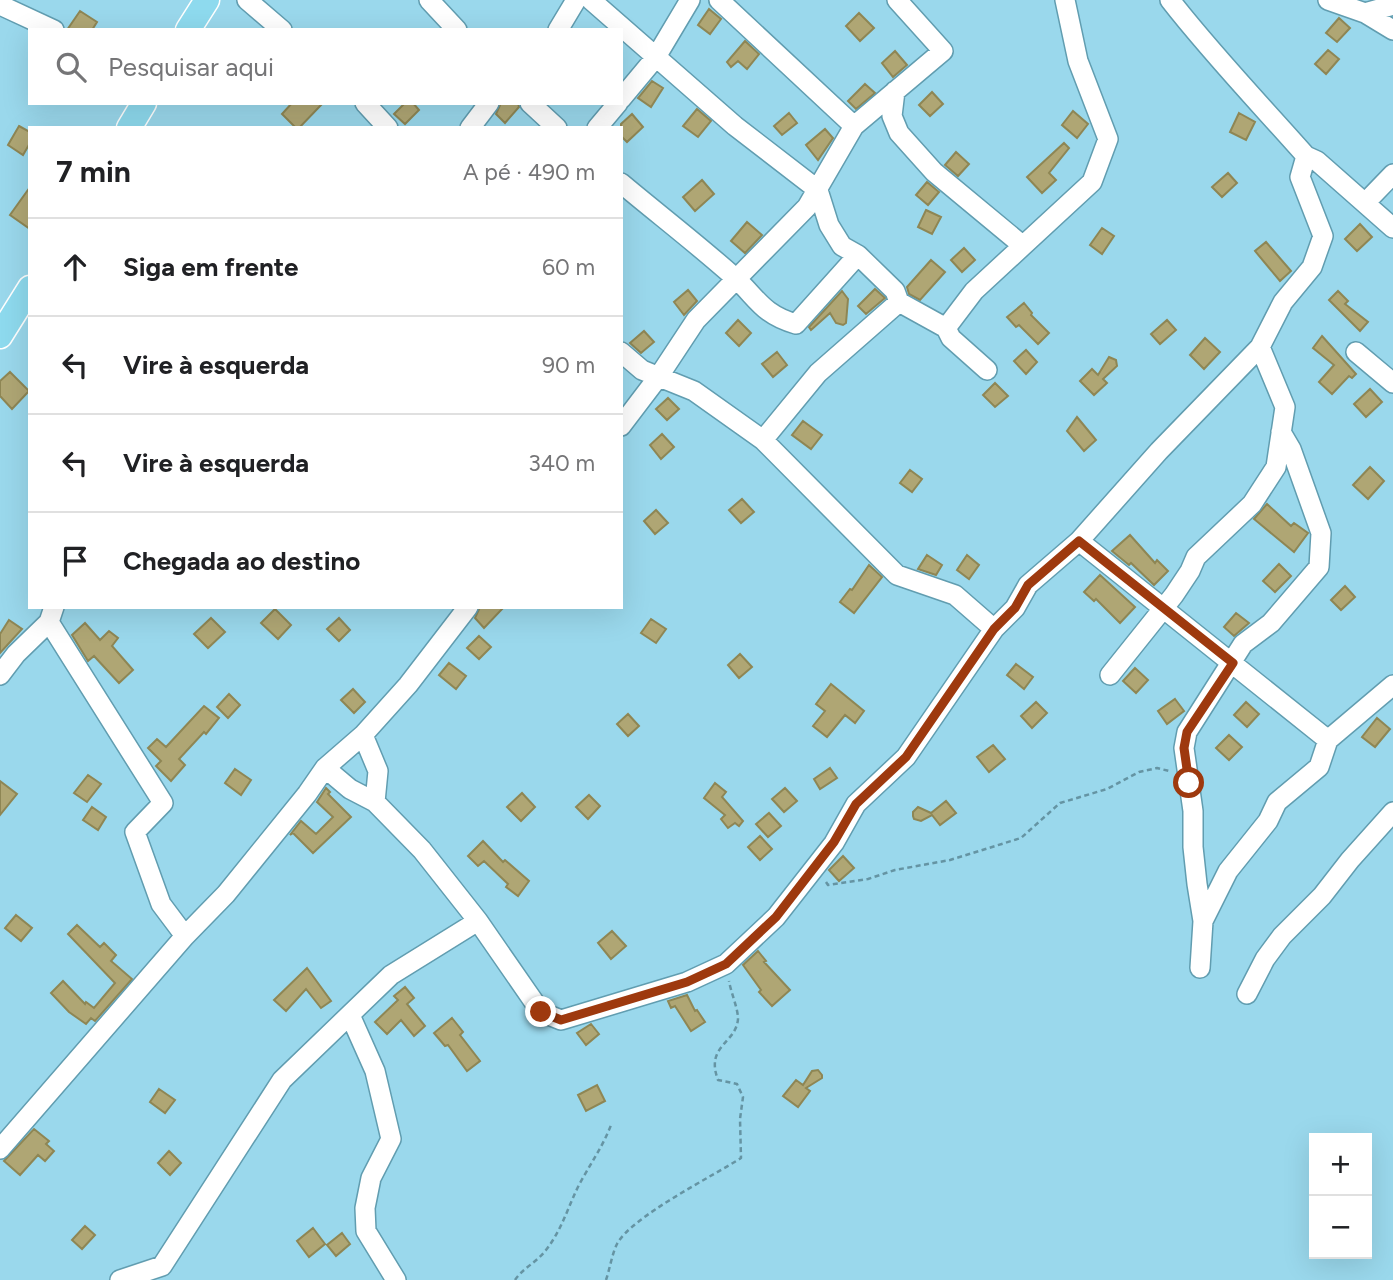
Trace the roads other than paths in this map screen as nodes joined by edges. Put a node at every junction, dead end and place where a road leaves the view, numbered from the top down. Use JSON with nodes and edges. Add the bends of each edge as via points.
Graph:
{"nodes":[{"id":1,"x":207,"y":0,"type":"edge"},
{"id":2,"x":247,"y":0,"type":"edge"},
{"id":3,"x":429,"y":0,"type":"edge"},
{"id":4,"x":576,"y":0,"type":"edge"},
{"id":5,"x":591,"y":0,"type":"edge"},
{"id":6,"x":690,"y":0,"type":"edge"},
{"id":7,"x":719,"y":0,"type":"edge"},
{"id":8,"x":897,"y":0,"type":"edge"},
{"id":9,"x":1065,"y":0,"type":"edge"},
{"id":10,"x":1170,"y":0,"type":"edge"},
{"id":11,"x":1328,"y":0,"type":"edge"},
{"id":12,"x":0,"y":5,"type":"edge"},
{"id":13,"x":1393,"y":5,"type":"edge"},
{"id":14,"x":1365,"y":13,"type":"junction"},
{"id":15,"x":50,"y":28,"type":"edge"},
{"id":16,"x":189,"y":28,"type":"edge"},
{"id":17,"x":280,"y":28,"type":"edge"},
{"id":18,"x":455,"y":28,"type":"edge"},
{"id":19,"x":559,"y":28,"type":"edge"},
{"id":20,"x":623,"y":28,"type":"edge"},
{"id":21,"x":623,"y":28,"type":"edge"},
{"id":22,"x":1393,"y":30,"type":"edge"},
{"id":23,"x":656,"y":57,"type":"junction"},
{"id":24,"x":895,"y":91,"type":"junction"},
{"id":25,"x":623,"y":97,"type":"edge"},
{"id":26,"x":142,"y":105,"type":"edge"},
{"id":27,"x":367,"y":105,"type":"edge"},
{"id":28,"x":487,"y":105,"type":"edge"},
{"id":29,"x":532,"y":105,"type":"edge"},
{"id":30,"x":616,"y":105,"type":"edge"},
{"id":31,"x":130,"y":126,"type":"edge"},
{"id":32,"x":386,"y":126,"type":"edge"},
{"id":33,"x":472,"y":126,"type":"edge"},
{"id":34,"x":555,"y":126,"type":"edge"},
{"id":35,"x":599,"y":126,"type":"edge"},
{"id":36,"x":853,"y":126,"type":"junction"},
{"id":37,"x":1306,"y":156,"type":"junction"},
{"id":38,"x":1393,"y":174,"type":"edge"},
{"id":39,"x":623,"y":185,"type":"edge"},
{"id":40,"x":818,"y":190,"type":"junction"},
{"id":41,"x":1365,"y":203,"type":"junction"},
{"id":42,"x":1393,"y":228,"type":"edge"},
{"id":43,"x":1022,"y":245,"type":"junction"},
{"id":44,"x":858,"y":255,"type":"junction"},
{"id":45,"x":736,"y":278,"type":"junction"},
{"id":46,"x":28,"y":291,"type":"edge"},
{"id":47,"x":899,"y":302,"type":"junction"},
{"id":48,"x":946,"y":328,"type":"junction"},
{"id":49,"x":0,"y":336,"type":"edge"},
{"id":50,"x":1260,"y":348,"type":"junction"},
{"id":51,"x":1356,"y":352,"type":"dead end"},
{"id":52,"x":623,"y":354,"type":"edge"},
{"id":53,"x":987,"y":370,"type":"dead end"},
{"id":54,"x":659,"y":376,"type":"junction"},
{"id":55,"x":1393,"y":383,"type":"edge"},
{"id":56,"x":623,"y":423,"type":"edge"},
{"id":57,"x":1281,"y":432,"type":"junction"},
{"id":58,"x":763,"y":440,"type":"junction"},
{"id":59,"x":1079,"y":541,"type":"junction"},
{"id":60,"x":1163,"y":607,"type":"junction"},
{"id":61,"x":466,"y":609,"type":"edge"},
{"id":62,"x":52,"y":615,"type":"edge"},
{"id":63,"x":994,"y":629,"type":"junction"},
{"id":64,"x":1233,"y":663,"type":"junction"},
{"id":65,"x":0,"y":675,"type":"edge"},
{"id":66,"x":1110,"y":675,"type":"dead end"},
{"id":67,"x":1393,"y":684,"type":"edge"},
{"id":68,"x":363,"y":735,"type":"junction"},
{"id":69,"x":1328,"y":740,"type":"junction"},
{"id":70,"x":325,"y":768,"type":"junction"},
{"id":71,"x":375,"y":802,"type":"junction"},
{"id":72,"x":1393,"y":811,"type":"edge"},
{"id":73,"x":1203,"y":920,"type":"junction"},
{"id":74,"x":478,"y":921,"type":"junction"},
{"id":75,"x":185,"y":936,"type":"junction"},
{"id":76,"x":1200,"y":968,"type":"dead end"},
{"id":77,"x":1247,"y":994,"type":"dead end"},
{"id":78,"x":349,"y":1015,"type":"junction"},
{"id":79,"x":0,"y":1149,"type":"edge"},
{"id":80,"x":120,"y":1280,"type":"edge"},
{"id":81,"x":396,"y":1280,"type":"edge"}],
"edges":[{"from":1,"to":16,"type":"main road"},
{"from":2,"to":17,"type":"street"},
{"from":3,"to":18,"type":"street"},
{"from":4,"to":19,"type":"street"},
{"from":5,"to":21,"type":"street"},
{"from":6,"to":23,"type":"street"},
{"from":7,"to":36,"type":"street"},
{"from":8,"to":24,"type":"street","via":[[943,51]]},
{"from":9,"to":43,"type":"street","via":[[1077,61],[1108,139],[1092,182]]},
{"from":10,"to":37,"type":"street"},
{"from":11,"to":14,"type":"street"},
{"from":12,"to":15,"type":"street"},
{"from":13,"to":14,"type":"street"},
{"from":14,"to":22,"type":"street"},
{"from":20,"to":23,"type":"street"},
{"from":23,"to":25,"type":"street"},
{"from":23,"to":40,"type":"street"},
{"from":24,"to":36,"type":"street"},
{"from":24,"to":43,"type":"street","via":[[892,116],[899,132],[934,172]]},
{"from":26,"to":31,"type":"main road"},
{"from":27,"to":32,"type":"street"},
{"from":28,"to":33,"type":"street"},
{"from":29,"to":34,"type":"street"},
{"from":30,"to":35,"type":"street"},
{"from":36,"to":40,"type":"street"},
{"from":37,"to":41,"type":"street"},
{"from":37,"to":50,"type":"street","via":[[1300,177],[1324,236],[1312,267],[1283,302]]},
{"from":38,"to":41,"type":"street"},
{"from":39,"to":45,"type":"street"},
{"from":40,"to":44,"type":"street","via":[[842,246]]},
{"from":40,"to":45,"type":"street","via":[[807,207]]},
{"from":41,"to":42,"type":"street"},
{"from":43,"to":48,"type":"street","via":[[974,291]]},
{"from":44,"to":45,"type":"street","via":[[796,324],[779,319]]},
{"from":44,"to":47,"type":"street","via":[[895,292]]},
{"from":45,"to":54,"type":"street","via":[[696,320]]},
{"from":46,"to":49,"type":"main road"},
{"from":47,"to":48,"type":"street"},
{"from":47,"to":58,"type":"street","via":[[818,373]]},
{"from":48,"to":53,"type":"street"},
{"from":50,"to":57,"type":"street","via":[[1285,407]]},
{"from":50,"to":59,"type":"street"},
{"from":51,"to":55,"type":"street"},
{"from":52,"to":54,"type":"street","via":[[642,370]]},
{"from":54,"to":56,"type":"street"},
{"from":54,"to":58,"type":"street","via":[[694,391]]},
{"from":57,"to":60,"type":"street","via":[[1276,467],[1252,503],[1196,557]]},
{"from":57,"to":64,"type":"street","via":[[1321,533],[1319,567],[1271,623],[1243,644]]},
{"from":58,"to":63,"type":"street","via":[[897,575],[955,595]]},
{"from":59,"to":60,"type":"street"},
{"from":59,"to":63,"type":"street","via":[[1028,585],[1015,608]]},
{"from":60,"to":64,"type":"street"},
{"from":60,"to":66,"type":"street"},
{"from":61,"to":68,"type":"street"},
{"from":62,"to":65,"type":"street"},
{"from":62,"to":75,"type":"street","via":[[163,803],[135,832],[161,904]]},
{"from":63,"to":74,"type":"street","via":[[906,757],[856,804],[815,869],[776,917],[726,964],[687,982],[561,1020],[541,1012]]},
{"from":64,"to":69,"type":"street"},
{"from":64,"to":73,"type":"street","via":[[1187,732],[1184,748]]},
{"from":67,"to":69,"type":"street"},
{"from":68,"to":70,"type":"street"},
{"from":68,"to":71,"type":"street","via":[[378,771]]},
{"from":69,"to":73,"type":"street","via":[[1319,767],[1277,802],[1269,821],[1228,871]]},
{"from":70,"to":71,"type":"street"},
{"from":70,"to":75,"type":"street","via":[[226,894]]},
{"from":71,"to":74,"type":"street","via":[[422,850]]},
{"from":72,"to":77,"type":"street","via":[[1282,936]]},
{"from":73,"to":76,"type":"street"},
{"from":74,"to":78,"type":"street","via":[[391,975]]},
{"from":75,"to":79,"type":"street"},
{"from":78,"to":80,"type":"street","via":[[282,1080],[162,1266]]},
{"from":78,"to":81,"type":"street","via":[[375,1071],[391,1139],[371,1178],[366,1231]]}]}
